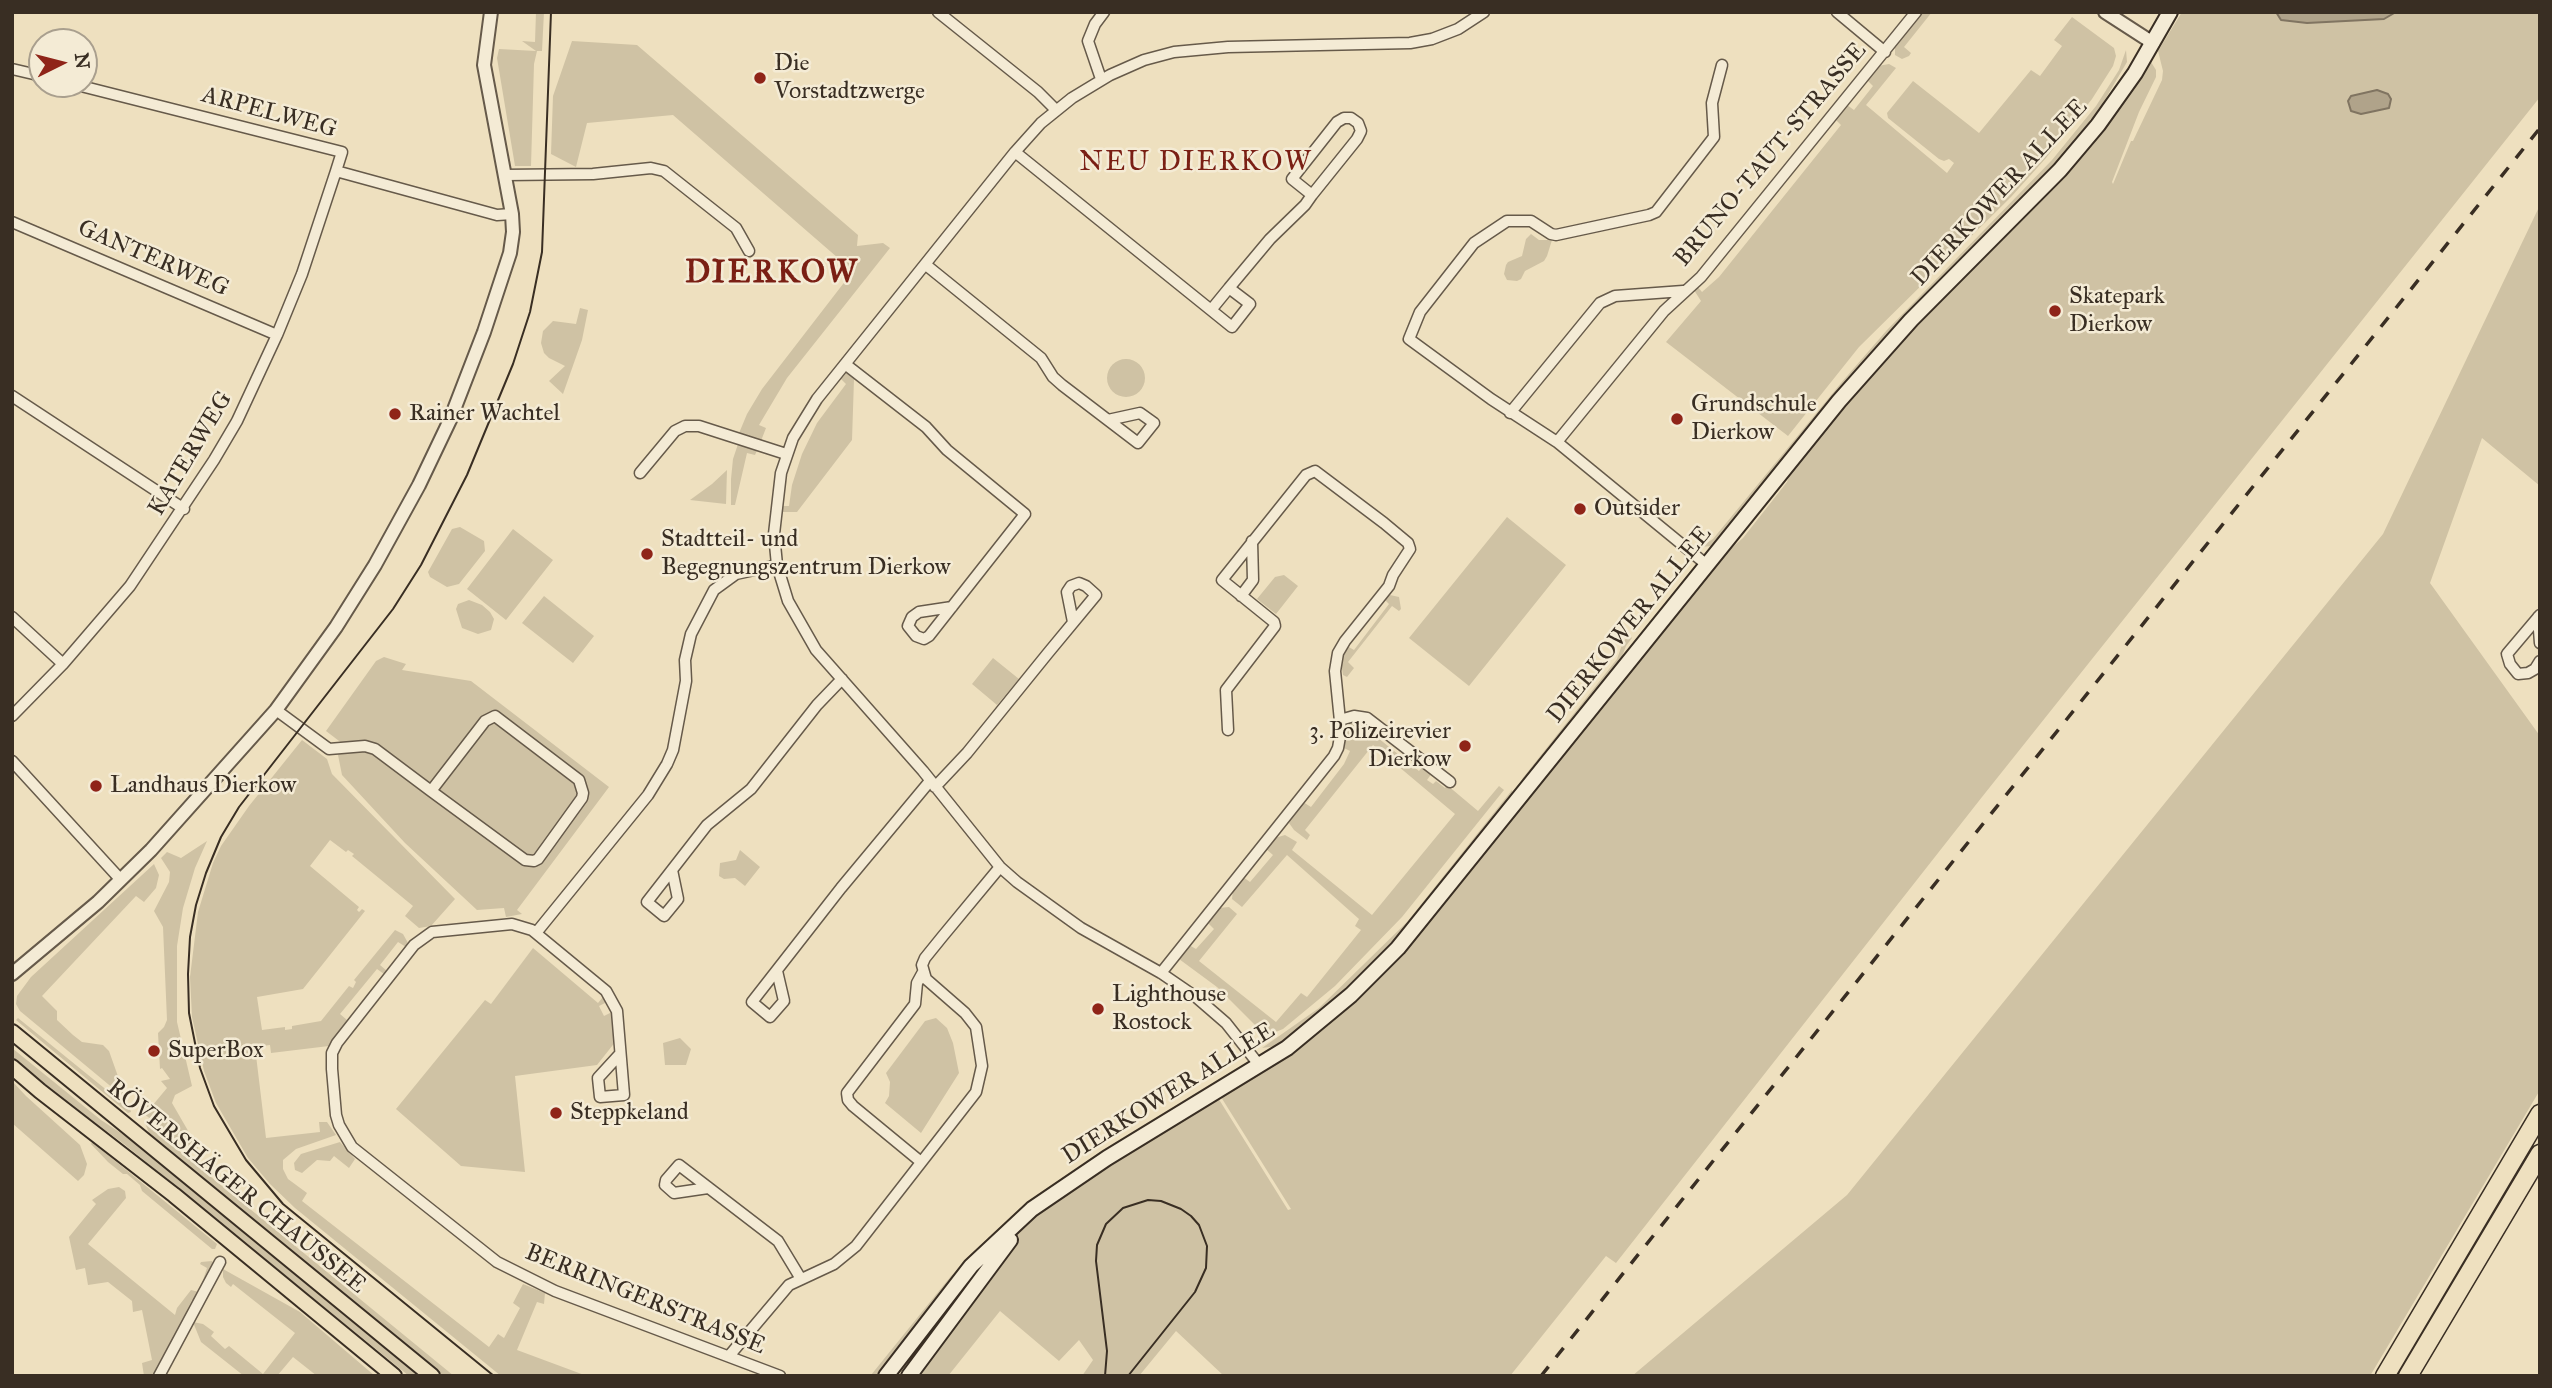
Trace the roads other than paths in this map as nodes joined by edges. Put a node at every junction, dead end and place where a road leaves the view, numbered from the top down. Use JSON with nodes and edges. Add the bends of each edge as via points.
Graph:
{"nodes":[{"id":1,"x":491,"y":12,"type":"edge"},
{"id":2,"x":938,"y":12,"type":"edge"},
{"id":3,"x":1104,"y":12,"type":"edge"},
{"id":4,"x":1484,"y":12,"type":"edge"},
{"id":5,"x":1837,"y":12,"type":"edge"},
{"id":6,"x":1916,"y":12,"type":"edge"},
{"id":7,"x":2105,"y":12,"type":"edge"},
{"id":8,"x":2170,"y":12,"type":"edge"},
{"id":9,"x":2153,"y":43,"type":"junction"},
{"id":10,"x":1885,"y":52,"type":"junction"},
{"id":11,"x":1722,"y":65,"type":"dead end"},
{"id":12,"x":1101,"y":79,"type":"junction"},
{"id":13,"x":98,"y":91,"type":"edge"},
{"id":14,"x":1055,"y":109,"type":"junction"},
{"id":15,"x":1015,"y":152,"type":"junction"},
{"id":16,"x":336,"y":171,"type":"junction"},
{"id":17,"x":505,"y":174,"type":"junction"},
{"id":18,"x":1312,"y":195,"type":"junction"},
{"id":19,"x":512,"y":214,"type":"junction"},
{"id":20,"x":12,"y":222,"type":"edge"},
{"id":21,"x":749,"y":251,"type":"dead end"},
{"id":22,"x":926,"y":265,"type":"junction"},
{"id":23,"x":1229,"y":288,"type":"junction"},
{"id":24,"x":1683,"y":291,"type":"junction"},
{"id":25,"x":1211,"y":310,"type":"junction"},
{"id":26,"x":277,"y":335,"type":"junction"},
{"id":27,"x":845,"y":364,"type":"junction"},
{"id":28,"x":12,"y":396,"type":"edge"},
{"id":29,"x":1510,"y":413,"type":"junction"},
{"id":30,"x":1108,"y":420,"type":"dead end"},
{"id":31,"x":1557,"y":443,"type":"junction"},
{"id":32,"x":786,"y":454,"type":"junction"},
{"id":33,"x":640,"y":473,"type":"dead end"},
{"id":34,"x":184,"y":509,"type":"junction"},
{"id":35,"x":1252,"y":541,"type":"junction"},
{"id":36,"x":777,"y":565,"type":"junction"},
{"id":37,"x":1707,"y":565,"type":"junction"},
{"id":38,"x":1241,"y":596,"type":"junction"},
{"id":39,"x":952,"y":607,"type":"dead end"},
{"id":40,"x":2539,"y":616,"type":"edge"},
{"id":41,"x":12,"y":617,"type":"edge"},
{"id":42,"x":1073,"y":622,"type":"dead end"},
{"id":43,"x":2540,"y":643,"type":"edge"},
{"id":44,"x":2540,"y":662,"type":"edge"},
{"id":45,"x":63,"y":664,"type":"junction"},
{"id":46,"x":842,"y":679,"type":"junction"},
{"id":47,"x":276,"y":710,"type":"junction"},
{"id":48,"x":12,"y":716,"type":"edge"},
{"id":49,"x":1340,"y":720,"type":"junction"},
{"id":50,"x":1228,"y":730,"type":"dead end"},
{"id":51,"x":12,"y":761,"type":"edge"},
{"id":52,"x":1450,"y":782,"type":"dead end"},
{"id":53,"x":933,"y":784,"type":"junction"},
{"id":54,"x":431,"y":791,"type":"junction"},
{"id":55,"x":1000,"y":867,"type":"junction"},
{"id":56,"x":672,"y":870,"type":"dead end"},
{"id":57,"x":121,"y":880,"type":"junction"},
{"id":58,"x":536,"y":933,"type":"junction"},
{"id":59,"x":777,"y":971,"type":"dead end"},
{"id":60,"x":923,"y":972,"type":"junction"},
{"id":61,"x":1161,"y":973,"type":"junction"},
{"id":62,"x":12,"y":974,"type":"edge"},
{"id":63,"x":12,"y":1032,"type":"edge"},
{"id":64,"x":620,"y":1054,"type":"dead end"},
{"id":65,"x":1259,"y":1066,"type":"junction"},
{"id":66,"x":12,"y":1067,"type":"edge"},
{"id":67,"x":2540,"y":1114,"type":"edge"},
{"id":68,"x":2540,"y":1154,"type":"edge"},
{"id":69,"x":921,"y":1162,"type":"junction"},
{"id":70,"x":708,"y":1188,"type":"dead end"},
{"id":71,"x":1058,"y":1192,"type":"junction"},
{"id":72,"x":220,"y":1262,"type":"dead end"},
{"id":73,"x":801,"y":1279,"type":"junction"},
{"id":74,"x":729,"y":1356,"type":"junction"},
{"id":75,"x":159,"y":1376,"type":"edge"},
{"id":76,"x":394,"y":1376,"type":"edge"},
{"id":77,"x":432,"y":1376,"type":"edge"},
{"id":78,"x":780,"y":1376,"type":"edge"},
{"id":79,"x":886,"y":1376,"type":"edge"},
{"id":80,"x":909,"y":1376,"type":"edge"},
{"id":81,"x":2385,"y":1376,"type":"edge"},
{"id":82,"x":2408,"y":1376,"type":"edge"}],
"edges":[{"from":1,"to":17,"type":"street","via":[[484,65]]},
{"from":2,"to":14,"type":"street"},
{"from":3,"to":12,"type":"street","via":[[1088,41]]},
{"from":4,"to":12,"type":"street","via":[[1458,29],[1420,41],[1192,49],[1157,56]]},
{"from":5,"to":10,"type":"street"},
{"from":6,"to":10,"type":"street","name":"BRUNO-TAUT-STRASSE"},
{"from":7,"to":9,"type":"street"},
{"from":8,"to":9,"type":"main road","name":"DIERKOWER ALLEE"},
{"from":9,"to":37,"type":"main road","name":"DIERKOWER ALLEE","via":[[2118,99],[2074,153],[1877,357]]},
{"from":10,"to":24,"type":"street","name":"BRUNO-TAUT-STRASSE","via":[[1701,277]]},
{"from":11,"to":29,"type":"street","via":[[1712,103],[1714,138],[1656,212],[1556,235],[1531,220],[1507,221],[1474,243],[1420,312],[1409,338]]},
{"from":12,"to":14,"type":"street"},
{"from":13,"to":16,"type":"street","name":"ARPELWEG","via":[[342,152]]},
{"from":14,"to":15,"type":"street"},
{"from":15,"to":22,"type":"street"},
{"from":15,"to":25,"type":"street"},
{"from":16,"to":19,"type":"street","name":"ARPELWEG","via":[[497,215]]},
{"from":16,"to":26,"type":"street","name":"KATERWEG"},
{"from":17,"to":19,"type":"street"},
{"from":17,"to":21,"type":"street","via":[[664,171],[736,228]]},
{"from":18,"to":18,"type":"street","via":[[1357,139],[1361,131],[1352,118],[1337,122],[1292,179]]},
{"from":18,"to":23,"type":"street"},
{"from":19,"to":47,"type":"street","via":[[510,253],[450,420],[375,565]]},
{"from":20,"to":26,"type":"street","name":"GANTERWEG"},
{"from":22,"to":27,"type":"street"},
{"from":22,"to":30,"type":"street","via":[[1041,358],[1052,377]]},
{"from":23,"to":25,"type":"street"},
{"from":23,"to":25,"type":"street","via":[[1250,304],[1232,327]]},
{"from":24,"to":29,"type":"street","name":"BRUNO-TAUT-STRASSE","via":[[1615,296],[1600,303]]},
{"from":24,"to":31,"type":"street","name":"BRUNO-TAUT-STRASSE"},
{"from":26,"to":34,"type":"street","name":"KATERWEG","via":[[237,421]]},
{"from":27,"to":32,"type":"street","via":[[810,408]]},
{"from":27,"to":39,"type":"street","via":[[1025,514]]},
{"from":28,"to":34,"type":"street"},
{"from":29,"to":31,"type":"street"},
{"from":31,"to":37,"type":"street"},
{"from":32,"to":33,"type":"street","via":[[699,426],[685,426],[675,431]]},
{"from":32,"to":36,"type":"street","via":[[775,505]]},
{"from":34,"to":45,"type":"street","name":"KATERWEG","via":[[130,586]]},
{"from":35,"to":38,"type":"street","via":[[1253,580]]},
{"from":35,"to":38,"type":"street","via":[[1222,580]]},
{"from":35,"to":49,"type":"street","via":[[1306,475],[1315,471],[1408,543],[1408,555],[1389,586],[1338,653],[1335,671]]},
{"from":36,"to":46,"type":"street","via":[[802,628]]},
{"from":36,"to":58,"type":"street","via":[[736,574],[714,590],[691,634],[686,681],[667,764],[648,795]]},
{"from":37,"to":65,"type":"main road","name":"DIERKOWER ALLEE","via":[[1398,948],[1320,1022]]},
{"from":38,"to":50,"type":"street","via":[[1275,626],[1226,690]]},
{"from":40,"to":43,"type":"street"},
{"from":40,"to":44,"type":"street","via":[[2507,654],[2518,674],[2528,673]]},
{"from":41,"to":45,"type":"street"},
{"from":42,"to":53,"type":"street","via":[[967,753]]},
{"from":45,"to":48,"type":"street","name":"KATERWEG"},
{"from":46,"to":53,"type":"street"},
{"from":46,"to":56,"type":"street","via":[[751,789],[707,825]]},
{"from":47,"to":54,"type":"street","via":[[328,749],[375,749]]},
{"from":47,"to":57,"type":"street"},
{"from":49,"to":52,"type":"street","via":[[1367,718]]},
{"from":49,"to":61,"type":"street","via":[[1334,756]]},
{"from":51,"to":57,"type":"street"},
{"from":53,"to":55,"type":"street"},
{"from":53,"to":59,"type":"street","via":[[841,888]]},
{"from":54,"to":54,"type":"street","via":[[485,721],[495,716],[579,780],[583,793],[538,859],[530,862]]},
{"from":55,"to":60,"type":"street","via":[[925,958]]},
{"from":55,"to":61,"type":"street","via":[[1056,911]]},
{"from":57,"to":62,"type":"street"},
{"from":58,"to":64,"type":"street","name":"BERRINGERSTRASSE","via":[[613,1001]]},
{"from":58,"to":74,"type":"street","name":"BERRINGERSTRASSE","via":[[512,924],[480,926],[432,932],[414,945],[332,1054],[339,1125],[352,1147],[496,1262],[555,1291]]},
{"from":60,"to":69,"type":"street","via":[[972,1020],[982,1066],[976,1091]]},
{"from":60,"to":69,"type":"street","via":[[915,1004],[847,1093],[853,1106]]},
{"from":61,"to":65,"type":"street","via":[[1213,1010]]},
{"from":63,"to":77,"type":"main road","name":"RÖVERSHÄGER CHAUSSEE"},
{"from":65,"to":71,"type":"main road","name":"DIERKOWER ALLEE"},
{"from":66,"to":76,"type":"main road","name":"RÖVERSHÄGER CHAUSSEE"},
{"from":67,"to":81,"type":"highway"},
{"from":68,"to":82,"type":"highway"},
{"from":69,"to":73,"type":"street","via":[[850,1252]]},
{"from":70,"to":73,"type":"street","via":[[778,1241]]},
{"from":71,"to":79,"type":"main road","name":"DIERKOWER ALLEE","via":[[1032,1209],[971,1266]]},
{"from":71,"to":80,"type":"main road","name":"DIERKOWER ALLEE","via":[[1014,1233]]},
{"from":72,"to":75,"type":"street"},
{"from":73,"to":74,"type":"street","via":[[781,1292]]},
{"from":74,"to":78,"type":"street","name":"BERRINGERSTRASSE"}]}
